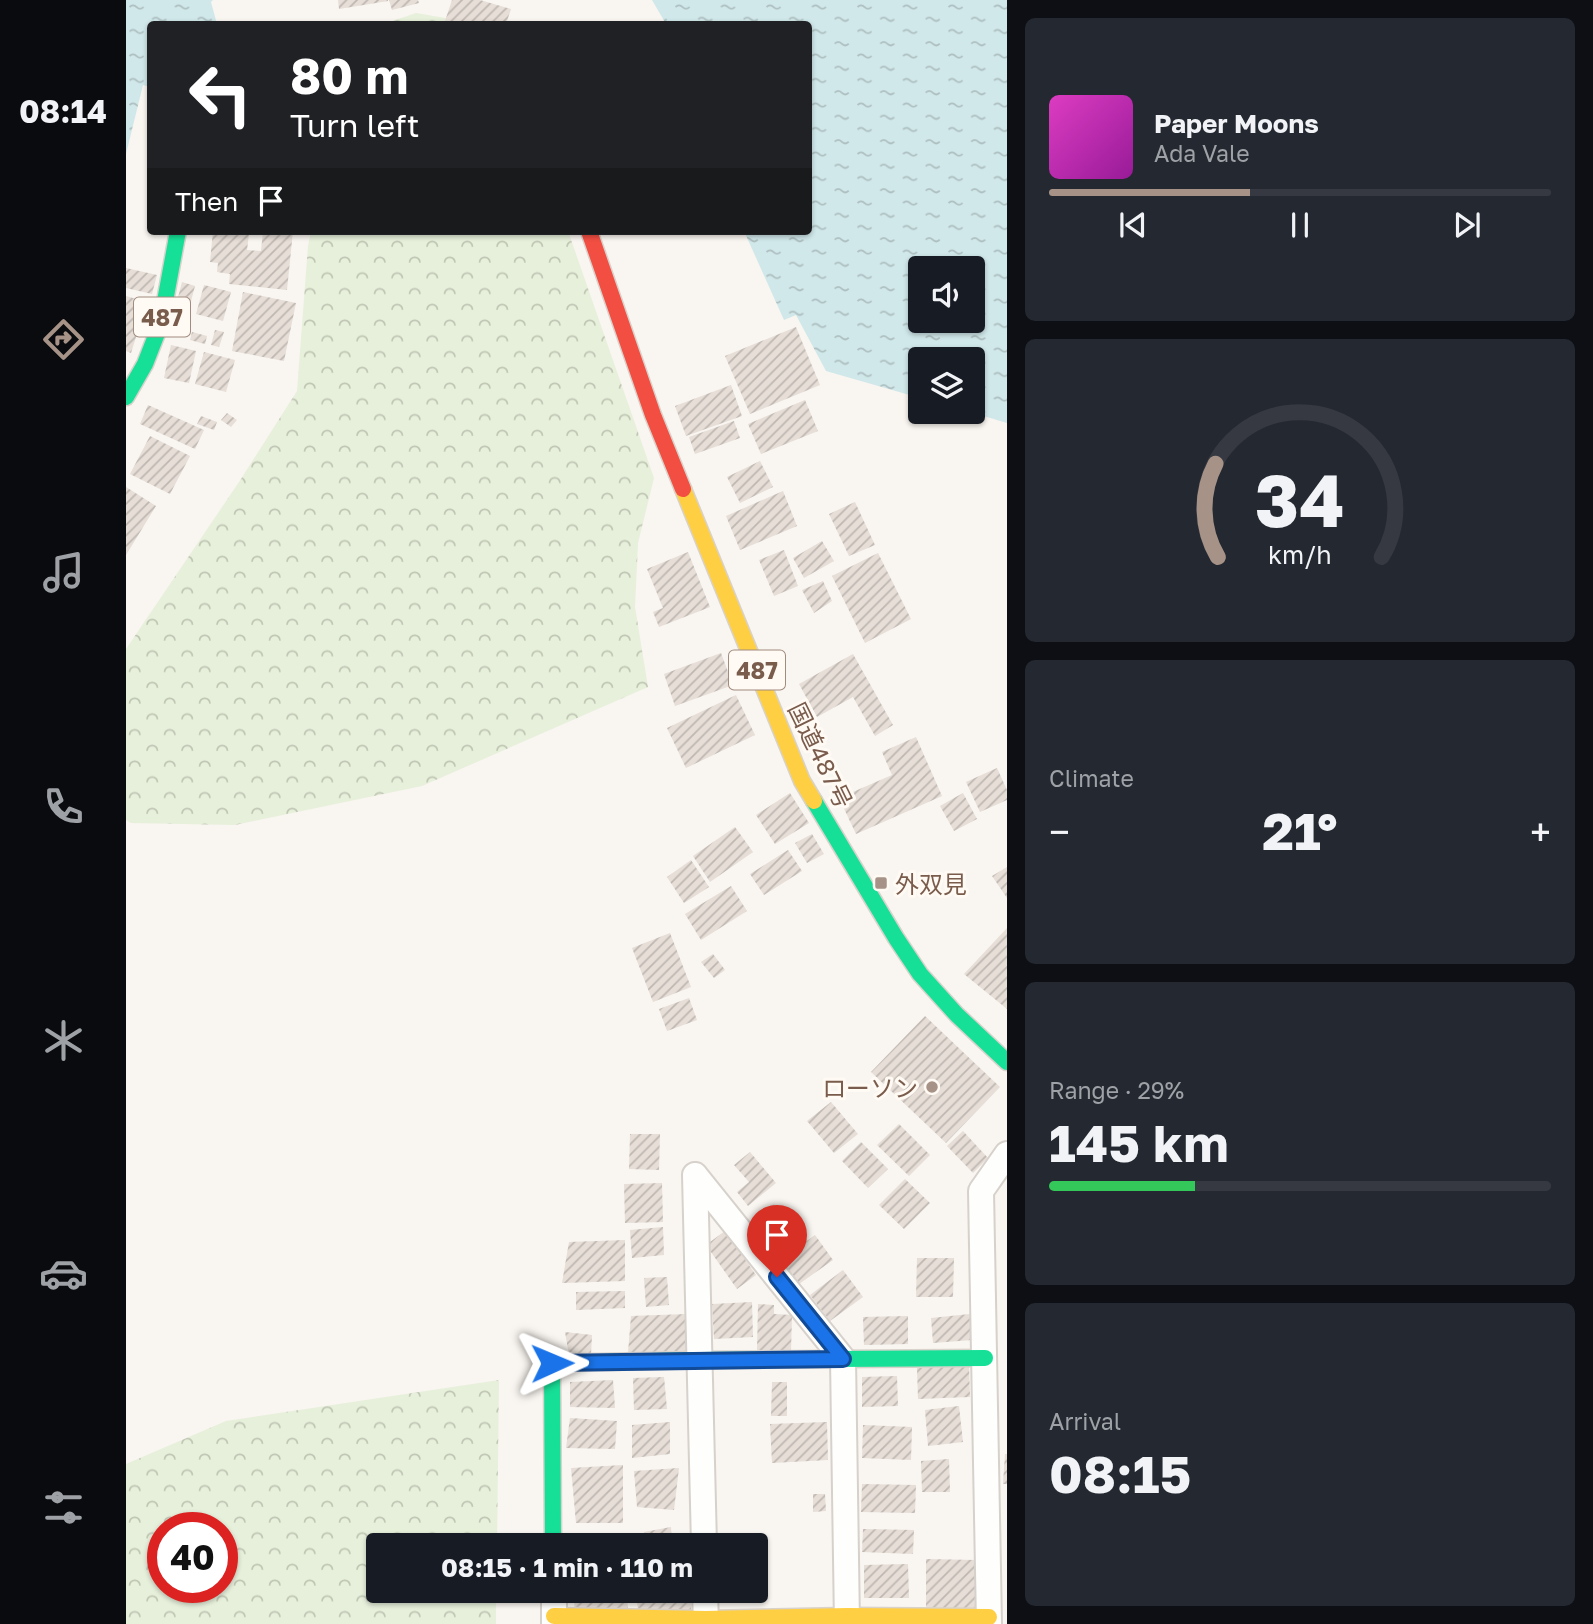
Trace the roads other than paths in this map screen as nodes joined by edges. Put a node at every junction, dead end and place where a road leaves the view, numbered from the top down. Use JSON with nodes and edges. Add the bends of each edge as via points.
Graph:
{"nodes":[{"id":1,"x":177,"y":235,"type":"edge"},
{"id":2,"x":590,"y":235,"type":"edge"},
{"id":3,"x":126,"y":397,"type":"edge"},
{"id":4,"x":1007,"y":1062,"type":"edge"},
{"id":5,"x":1007,"y":1154,"type":"edge"},
{"id":6,"x":985,"y":1358,"type":"junction"},
{"id":7,"x":843,"y":1359,"type":"junction"},
{"id":8,"x":699,"y":1360,"type":"junction"},
{"id":9,"x":553,"y":1533,"type":"edge"},
{"id":10,"x":704,"y":1533,"type":"edge"},
{"id":11,"x":705,"y":1603,"type":"edge"},
{"id":12,"x":554,"y":1620,"type":"edge"},
{"id":13,"x":847,"y":1620,"type":"edge"},
{"id":14,"x":706,"y":1621,"type":"edge"},
{"id":15,"x":989,"y":1621,"type":"edge"}],
"edges":[{"from":1,"to":3,"type":"main road","number":"487","via":[[161,323]]},
{"from":2,"to":4,"type":"main road","name":"国道487号","number":"487","via":[[653,415],[802,780],[920,974]]},
{"from":5,"to":6,"type":"street","via":[[981,1191]]},
{"from":6,"to":7,"type":"main road"},
{"from":6,"to":15,"type":"street"},
{"from":7,"to":8,"type":"main road"},
{"from":7,"to":8,"type":"street","via":[[695,1175]]},
{"from":7,"to":13,"type":"street"},
{"from":8,"to":9,"type":"main road","via":[[552,1363]]},
{"from":8,"to":10,"type":"street"},
{"from":11,"to":14,"type":"street"},
{"from":12,"to":14,"type":"main road"},
{"from":13,"to":14,"type":"main road"},
{"from":13,"to":15,"type":"main road"}]}
